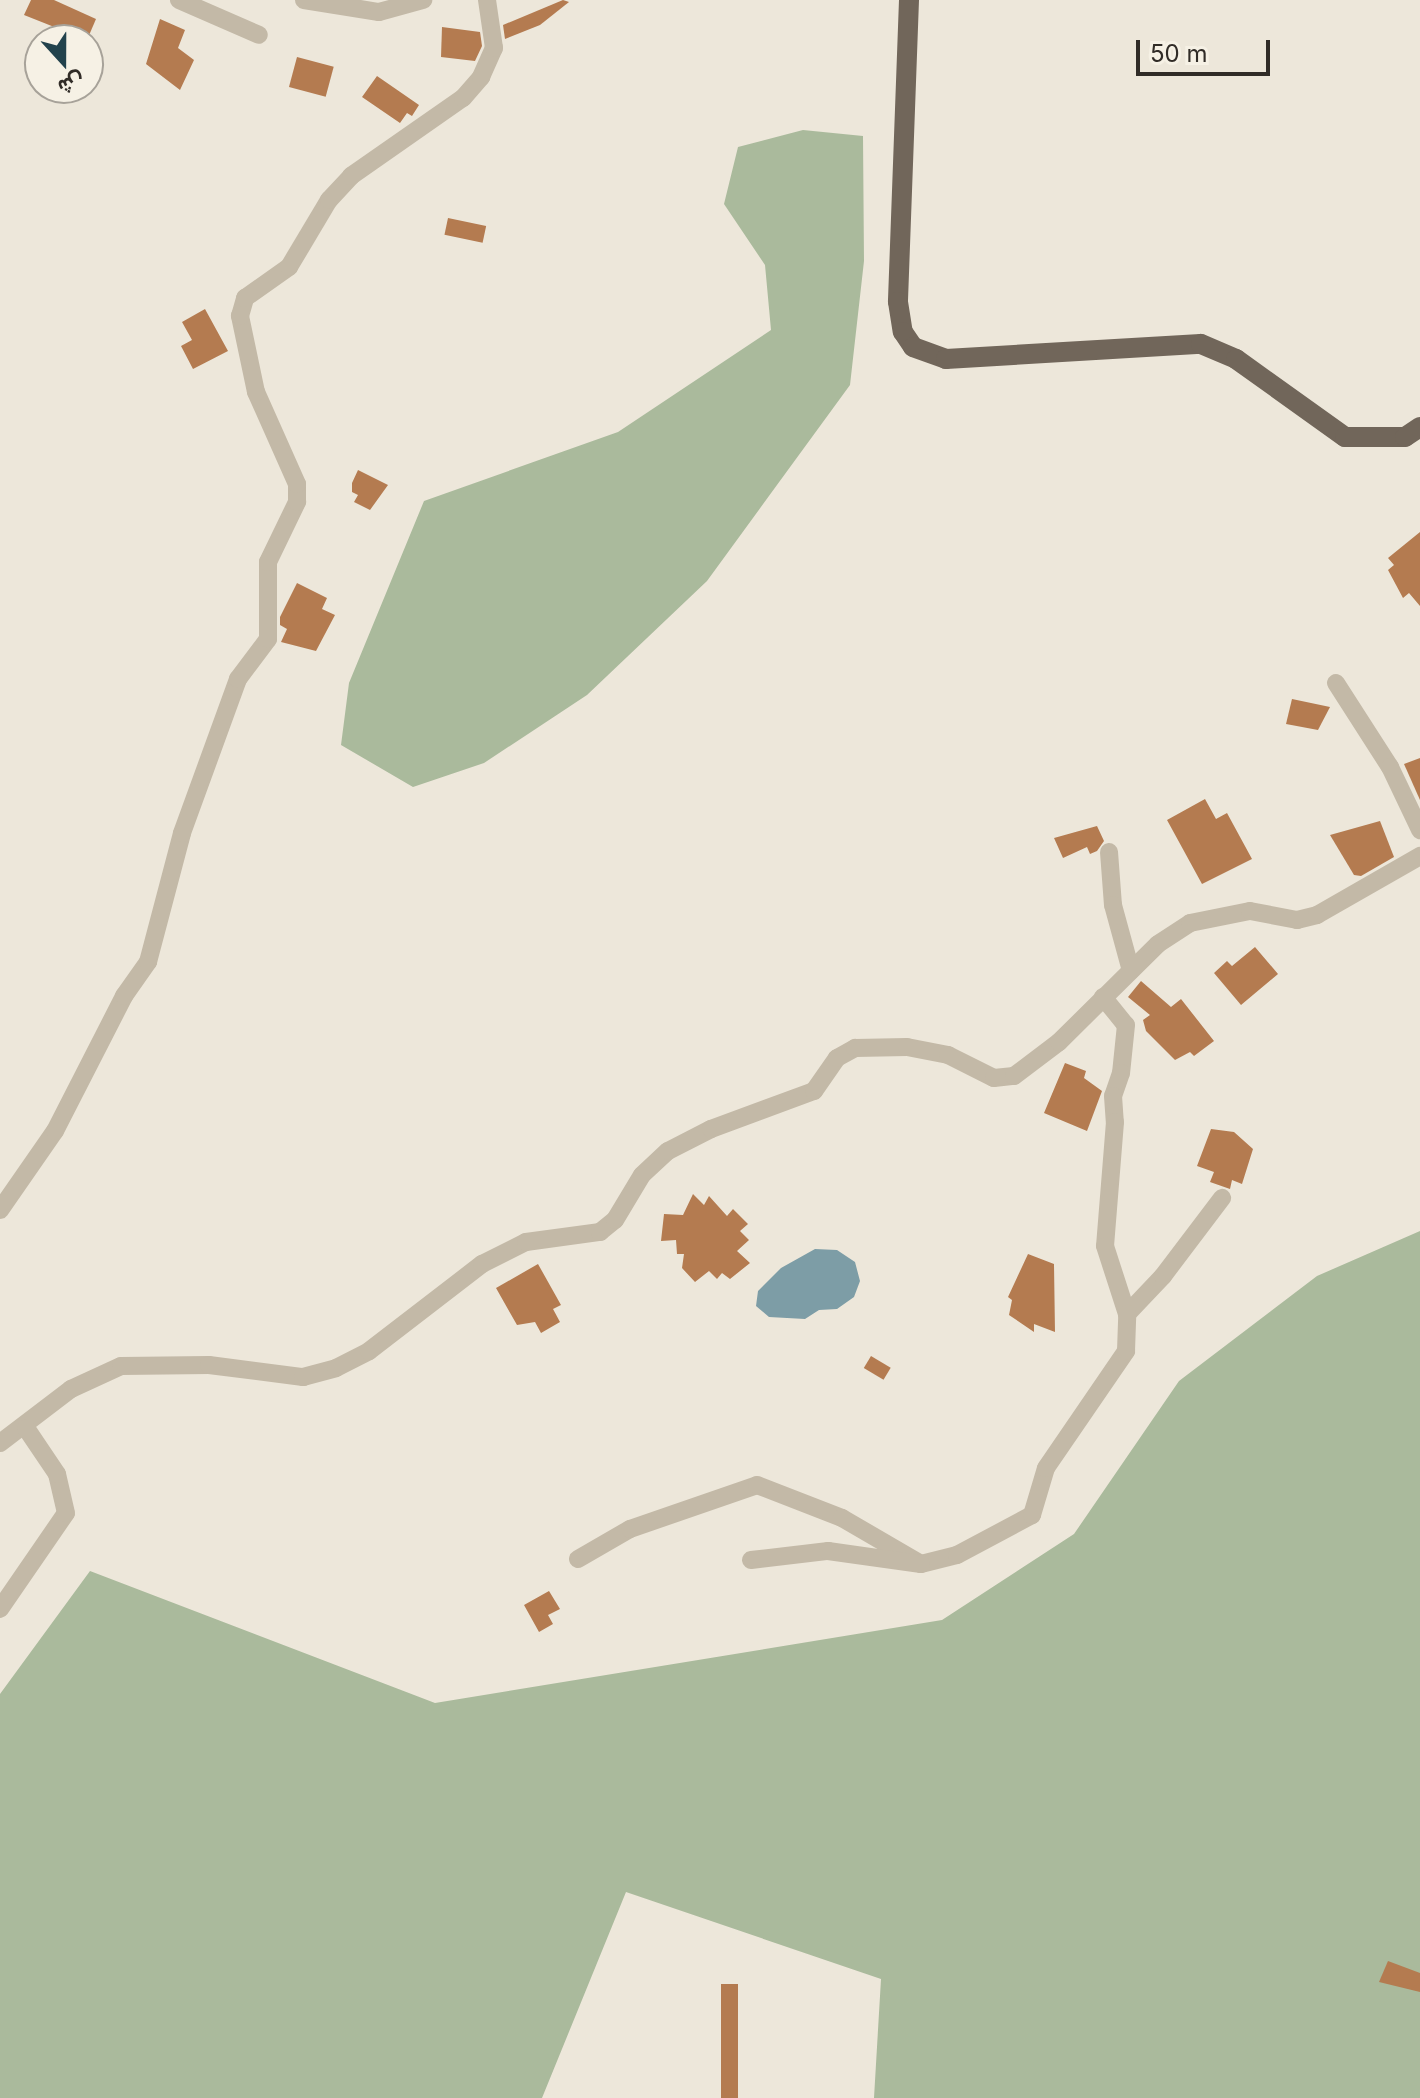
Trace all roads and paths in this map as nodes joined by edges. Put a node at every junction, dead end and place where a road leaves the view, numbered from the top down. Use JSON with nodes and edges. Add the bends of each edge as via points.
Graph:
{"nodes":[{"id":1,"x":179,"y":0,"type":"edge"},
{"id":2,"x":304,"y":0,"type":"edge"},
{"id":3,"x":423,"y":0,"type":"edge"},
{"id":4,"x":487,"y":0,"type":"edge"},
{"id":5,"x":909,"y":0,"type":"edge"},
{"id":6,"x":259,"y":35,"type":"dead end"},
{"id":7,"x":1420,"y":427,"type":"edge"},
{"id":8,"x":1336,"y":683,"type":"dead end"},
{"id":9,"x":1420,"y":830,"type":"edge"},
{"id":10,"x":1109,"y":852,"type":"dead end"},
{"id":11,"x":1420,"y":856,"type":"edge"},
{"id":12,"x":1131,"y":971,"type":"junction"},
{"id":13,"x":1103,"y":997,"type":"junction"},
{"id":14,"x":1222,"y":1198,"type":"dead end"},
{"id":15,"x":0,"y":1210,"type":"edge"},
{"id":16,"x":1127,"y":1314,"type":"junction"},
{"id":17,"x":26,"y":1428,"type":"junction"},
{"id":18,"x":0,"y":1443,"type":"edge"},
{"id":19,"x":578,"y":1559,"type":"dead end"},
{"id":20,"x":751,"y":1560,"type":"dead end"},
{"id":21,"x":921,"y":1564,"type":"junction"},
{"id":22,"x":0,"y":1609,"type":"edge"}],
"edges":[{"from":1,"to":6,"type":"street"},
{"from":2,"to":3,"type":"street","via":[[379,12]]},
{"from":4,"to":15,"type":"street","via":[[494,48],[481,77],[463,98],[351,176],[329,200],[289,267],[245,298],[240,316],[256,392],[297,484],[297,502],[268,562],[268,639],[238,679],[182,833],[148,962],[124,996],[55,1131]]},
{"from":5,"to":7,"type":"main road","via":[[898,302],[903,332],[913,347],[946,359],[1201,344],[1236,359],[1345,437],[1405,437]]},
{"from":8,"to":9,"type":"street","via":[[1390,767]]},
{"from":10,"to":12,"type":"street","via":[[1113,905]]},
{"from":11,"to":12,"type":"street","via":[[1317,915],[1297,920],[1250,911],[1190,923]]},
{"from":12,"to":13,"type":"street"},
{"from":13,"to":16,"type":"street","via":[[1126,1025],[1113,1096],[1105,1246]]},
{"from":13,"to":17,"type":"street","via":[[1014,1076],[994,1078],[948,1055],[907,1047],[855,1048],[837,1058],[814,1091],[711,1129],[668,1151],[642,1175],[615,1220],[600,1232],[526,1242],[482,1264],[369,1351],[336,1368],[303,1377],[209,1365],[121,1366],[71,1389]]},
{"from":14,"to":16,"type":"street"},
{"from":16,"to":21,"type":"street","via":[[1126,1351],[1046,1468],[1032,1515],[957,1555]]},
{"from":17,"to":18,"type":"street"},
{"from":17,"to":22,"type":"street","via":[[57,1474],[66,1513]]},
{"from":19,"to":21,"type":"street","via":[[630,1529],[757,1485],[842,1518]]},
{"from":20,"to":21,"type":"street","via":[[828,1551]]}]}
